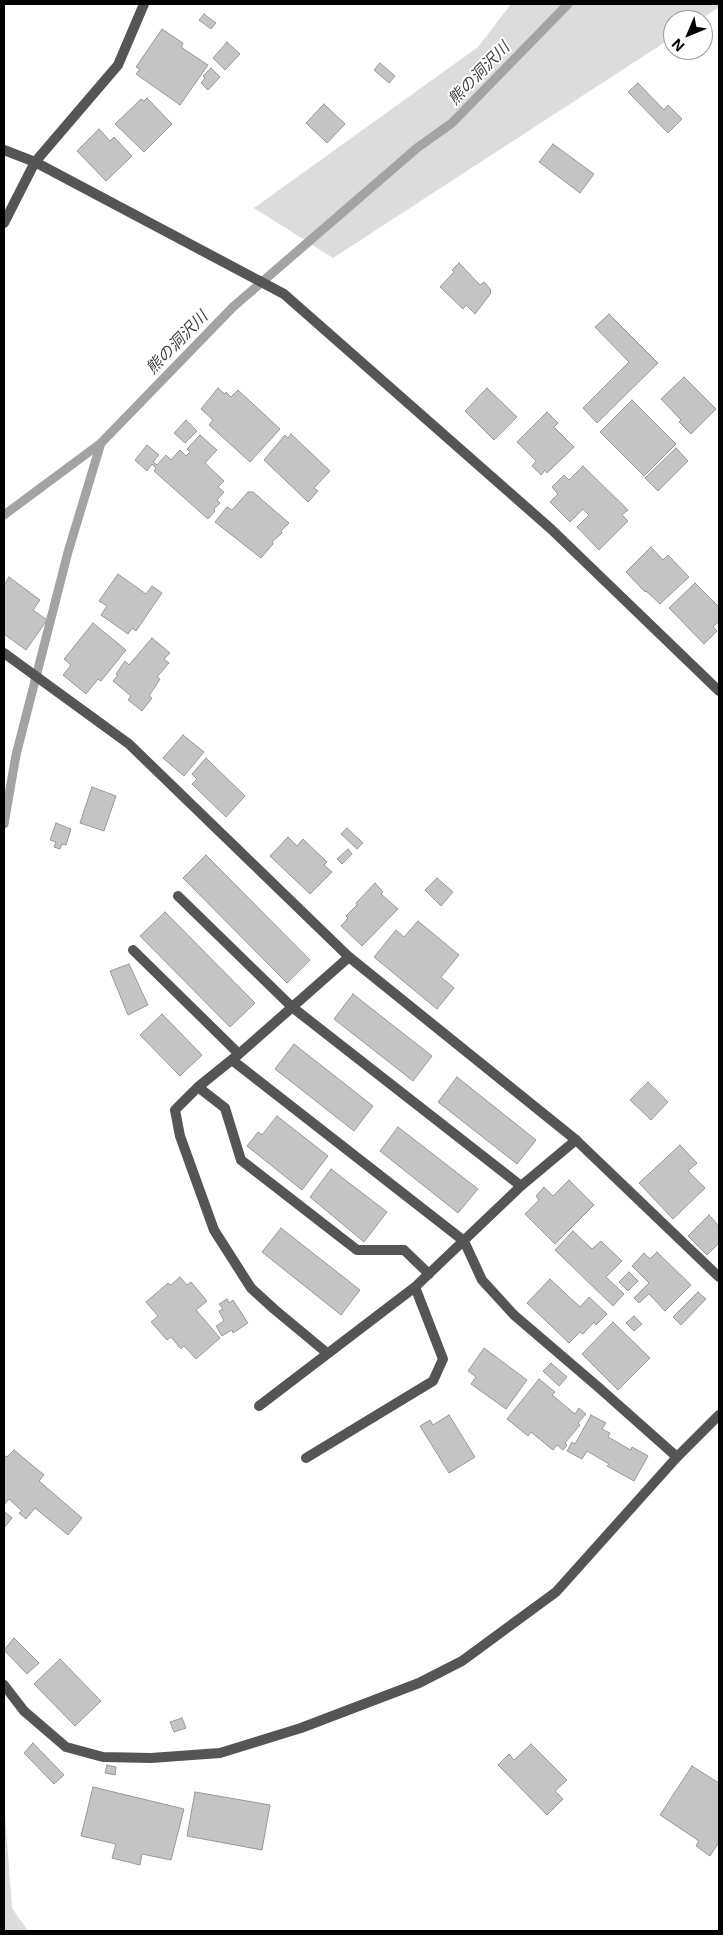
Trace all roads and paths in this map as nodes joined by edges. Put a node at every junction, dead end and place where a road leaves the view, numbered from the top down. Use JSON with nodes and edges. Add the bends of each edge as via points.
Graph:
{"nodes":[{"id":1,"x":144,"y":4,"type":"edge"},
{"id":2,"x":4,"y":150,"type":"edge"},
{"id":3,"x":35,"y":162,"type":"junction"},
{"id":4,"x":4,"y":223,"type":"edge"},
{"id":5,"x":4,"y":653,"type":"edge"},
{"id":6,"x":719,"y":691,"type":"edge"},
{"id":7,"x":178,"y":896,"type":"dead end"},
{"id":8,"x":133,"y":950,"type":"dead end"},
{"id":9,"x":349,"y":957,"type":"junction"},
{"id":10,"x":292,"y":1007,"type":"junction"},
{"id":11,"x":236,"y":1057,"type":"junction"},
{"id":12,"x":198,"y":1087,"type":"junction"},
{"id":13,"x":576,"y":1140,"type":"junction"},
{"id":14,"x":521,"y":1186,"type":"junction"},
{"id":15,"x":464,"y":1241,"type":"junction"},
{"id":16,"x":429,"y":1274,"type":"junction"},
{"id":17,"x":719,"y":1277,"type":"edge"},
{"id":18,"x":415,"y":1287,"type":"junction"},
{"id":19,"x":327,"y":1353,"type":"junction"},
{"id":20,"x":259,"y":1406,"type":"dead end"},
{"id":21,"x":719,"y":1415,"type":"edge"},
{"id":22,"x":677,"y":1457,"type":"junction"},
{"id":23,"x":306,"y":1458,"type":"dead end"},
{"id":24,"x":4,"y":1684,"type":"edge"}],
"edges":[{"from":1,"to":3,"type":"street","via":[[118,65]]},
{"from":2,"to":3,"type":"street"},
{"from":3,"to":4,"type":"street"},
{"from":3,"to":6,"type":"street","via":[[284,294],[551,529]]},
{"from":5,"to":9,"type":"street","via":[[129,744]]},
{"from":7,"to":10,"type":"street"},
{"from":8,"to":11,"type":"street"},
{"from":9,"to":10,"type":"street"},
{"from":9,"to":13,"type":"street"},
{"from":10,"to":11,"type":"street"},
{"from":10,"to":14,"type":"street"},
{"from":11,"to":12,"type":"street"},
{"from":11,"to":15,"type":"street"},
{"from":12,"to":16,"type":"street","via":[[225,1108],[241,1160],[357,1250],[404,1250]]},
{"from":12,"to":19,"type":"street","via":[[175,1110],[180,1136],[214,1230],[251,1288]]},
{"from":13,"to":14,"type":"street"},
{"from":13,"to":17,"type":"street"},
{"from":14,"to":15,"type":"street"},
{"from":15,"to":16,"type":"street"},
{"from":15,"to":22,"type":"street","via":[[482,1280],[514,1316]]},
{"from":16,"to":18,"type":"street"},
{"from":18,"to":19,"type":"street"},
{"from":18,"to":23,"type":"street","via":[[444,1359],[433,1381]]},
{"from":19,"to":20,"type":"street"},
{"from":21,"to":22,"type":"street"},
{"from":22,"to":24,"type":"street","via":[[556,1592],[462,1661],[419,1683],[301,1728],[220,1753],[103,1758],[66,1747],[24,1711]]}]}
